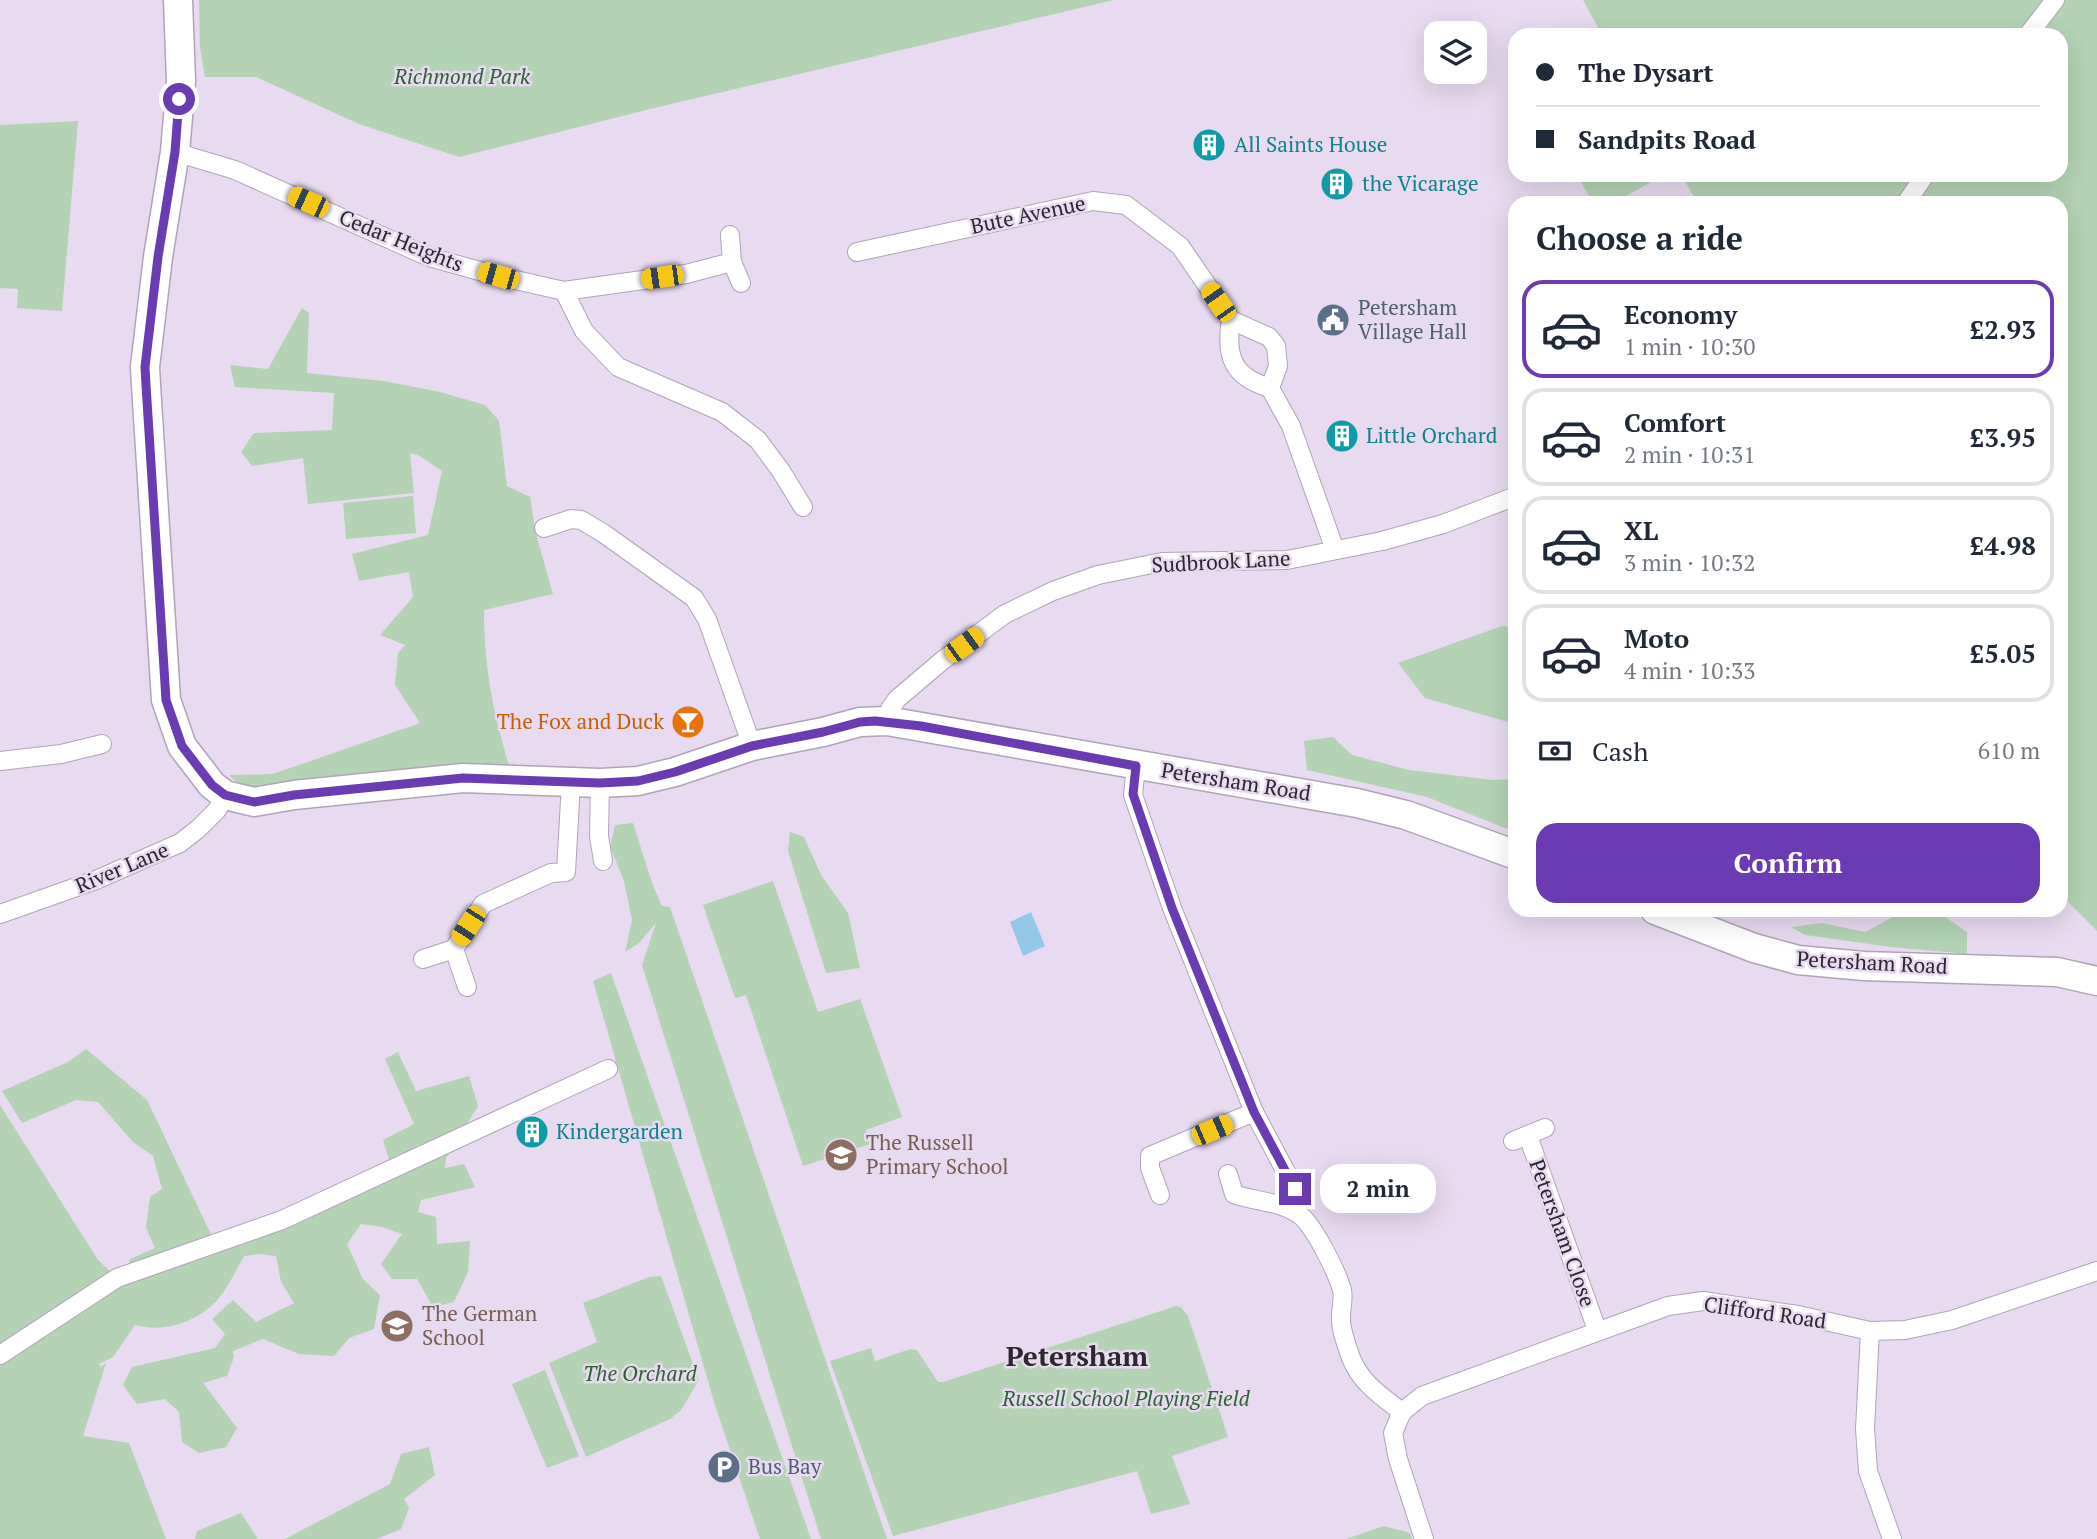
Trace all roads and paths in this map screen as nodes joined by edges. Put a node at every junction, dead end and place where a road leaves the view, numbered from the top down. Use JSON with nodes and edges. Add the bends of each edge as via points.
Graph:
{"nodes":[{"id":1,"x":178,"y":0,"type":"edge"},
{"id":2,"x":2054,"y":0,"type":"edge"},
{"id":3,"x":2033,"y":28,"type":"edge"},
{"id":4,"x":175,"y":152,"type":"junction"},
{"id":5,"x":730,"y":235,"type":"dead end"},
{"id":6,"x":858,"y":252,"type":"dead end"},
{"id":7,"x":732,"y":262,"type":"junction"},
{"id":8,"x":741,"y":283,"type":"dead end"},
{"id":9,"x":564,"y":291,"type":"junction"},
{"id":10,"x":1231,"y":320,"type":"junction"},
{"id":11,"x":1270,"y":388,"type":"junction"},
{"id":12,"x":1508,"y":499,"type":"edge"},
{"id":13,"x":803,"y":507,"type":"dead end"},
{"id":14,"x":544,"y":528,"type":"dead end"},
{"id":15,"x":1335,"y":550,"type":"junction"},
{"id":16,"x":887,"y":721,"type":"junction"},
{"id":17,"x":102,"y":744,"type":"dead end"},
{"id":18,"x":752,"y":746,"type":"junction"},
{"id":19,"x":0,"y":761,"type":"edge"},
{"id":20,"x":1136,"y":766,"type":"junction"},
{"id":21,"x":571,"y":782,"type":"junction"},
{"id":22,"x":600,"y":783,"type":"junction"},
{"id":23,"x":225,"y":795,"type":"junction"},
{"id":24,"x":1508,"y":852,"type":"edge"},
{"id":25,"x":603,"y":861,"type":"dead end"},
{"id":26,"x":0,"y":914,"type":"edge"},
{"id":27,"x":1673,"y":917,"type":"edge"},
{"id":28,"x":454,"y":949,"type":"junction"},
{"id":29,"x":423,"y":959,"type":"dead end"},
{"id":30,"x":2097,"y":981,"type":"edge"},
{"id":31,"x":467,"y":987,"type":"dead end"},
{"id":32,"x":608,"y":1069,"type":"dead end"},
{"id":33,"x":1254,"y":1112,"type":"junction"},
{"id":34,"x":1545,"y":1128,"type":"dead end"},
{"id":35,"x":1228,"y":1174,"type":"dead end"},
{"id":36,"x":1295,"y":1189,"type":"dead end"},
{"id":37,"x":1160,"y":1195,"type":"dead end"},
{"id":38,"x":2097,"y":1271,"type":"edge"},
{"id":39,"x":1597,"y":1330,"type":"junction"},
{"id":40,"x":1870,"y":1331,"type":"junction"},
{"id":41,"x":0,"y":1355,"type":"edge"},
{"id":42,"x":1402,"y":1412,"type":"junction"},
{"id":43,"x":1424,"y":1539,"type":"edge"},
{"id":44,"x":1892,"y":1539,"type":"edge"}],
"edges":[{"from":1,"to":4,"type":"main road","via":[[181,81]]},
{"from":2,"to":3,"type":"street"},
{"from":4,"to":9,"type":"street","name":"Cedar Heights","via":[[235,170],[429,257]]},
{"from":4,"to":23,"type":"main road","via":[[145,367],[165,683],[170,715],[182,746]]},
{"from":5,"to":7,"type":"street"},
{"from":6,"to":10,"type":"street","name":"Bute Avenue","via":[[1093,201],[1126,205],[1180,246]]},
{"from":7,"to":8,"type":"street"},
{"from":7,"to":9,"type":"street","name":"Cedar Heights","via":[[686,274]]},
{"from":9,"to":13,"type":"street","via":[[584,331],[618,367],[722,412],[758,440]]},
{"from":10,"to":11,"type":"street","via":[[1228,351],[1236,366],[1245,378]]},
{"from":10,"to":11,"type":"street","via":[[1269,337],[1276,346],[1278,366]]},
{"from":11,"to":15,"type":"street","via":[[1291,426]]},
{"from":12,"to":15,"type":"street","name":"Sudbrook Lane","via":[[1443,524]]},
{"from":14,"to":18,"type":"street","via":[[581,520],[694,598],[706,619]]},
{"from":15,"to":16,"type":"street","name":"Sudbrook Lane","via":[[1287,560],[1163,562],[1098,575],[1053,591],[1006,614],[943,660],[892,704]]},
{"from":16,"to":18,"type":"main road","name":"Petersham Road","via":[[860,722]]},
{"from":16,"to":20,"type":"main road","name":"Petersham Road"},
{"from":17,"to":19,"type":"street"},
{"from":18,"to":22,"type":"main road","name":"Petersham Road","via":[[650,779]]},
{"from":20,"to":24,"type":"main road","name":"Petersham Road","via":[[1383,808]]},
{"from":20,"to":33,"type":"street","via":[[1133,794],[1172,908]]},
{"from":21,"to":22,"type":"main road","name":"Petersham Road"},
{"from":21,"to":23,"type":"main road","name":"Petersham Road","via":[[463,778],[254,802]]},
{"from":21,"to":28,"type":"street","via":[[566,872],[551,873],[483,904]]},
{"from":22,"to":25,"type":"street"},
{"from":23,"to":26,"type":"street","name":"River Lane","via":[[217,810],[180,843],[96,880]]},
{"from":27,"to":30,"type":"main road","name":"Petersham Road","via":[[1798,960],[2057,972]]},
{"from":28,"to":29,"type":"street"},
{"from":28,"to":31,"type":"street"},
{"from":32,"to":41,"type":"street","via":[[282,1220],[117,1278]]},
{"from":33,"to":36,"type":"street"},
{"from":33,"to":37,"type":"street","via":[[1150,1156]]},
{"from":34,"to":39,"type":"street","name":"Petersham Close","via":[[1520,1138]]},
{"from":35,"to":42,"type":"street","via":[[1234,1194],[1264,1199],[1298,1214],[1311,1226],[1342,1291],[1340,1320],[1352,1359],[1368,1386]]},
{"from":38,"to":40,"type":"street","name":"Clifford Road","via":[[1952,1320],[1905,1330]]},
{"from":39,"to":40,"type":"street","name":"Clifford Road","via":[[1668,1306],[1703,1301]]},
{"from":39,"to":42,"type":"street","name":"Clifford Road","via":[[1422,1396]]},
{"from":40,"to":44,"type":"street","via":[[1865,1429],[1868,1471]]},
{"from":42,"to":43,"type":"street","via":[[1393,1433]]}]}
